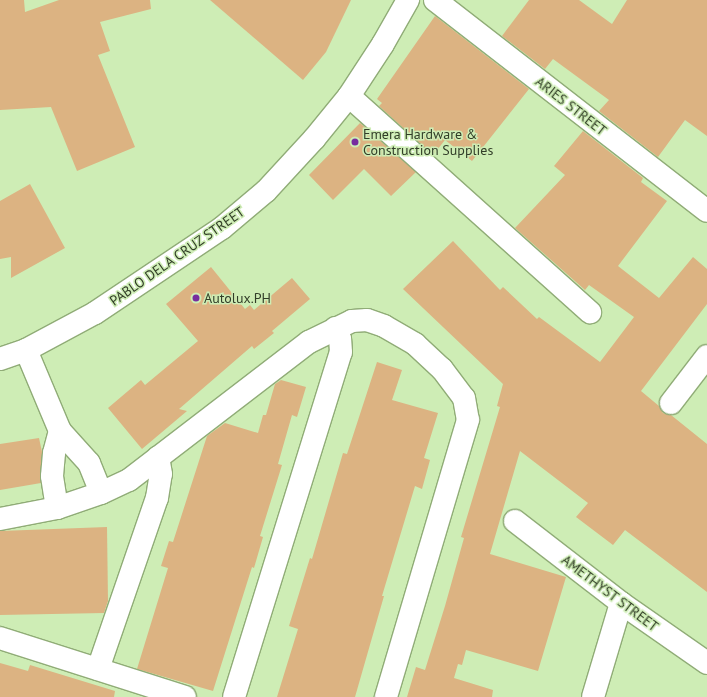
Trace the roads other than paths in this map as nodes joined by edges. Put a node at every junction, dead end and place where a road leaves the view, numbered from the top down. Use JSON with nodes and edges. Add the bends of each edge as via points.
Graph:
{"nodes":[{"id":1,"x":408,"y":0,"type":"edge"},
{"id":2,"x":435,"y":0,"type":"edge"},
{"id":3,"x":349,"y":96,"type":"junction"},
{"id":4,"x":707,"y":211,"type":"edge"},
{"id":5,"x":590,"y":312,"type":"dead end"},
{"id":6,"x":335,"y":328,"type":"junction"},
{"id":7,"x":26,"y":350,"type":"junction"},
{"id":8,"x":707,"y":356,"type":"edge"},
{"id":9,"x":0,"y":359,"type":"edge"},
{"id":10,"x":671,"y":403,"type":"dead end"},
{"id":11,"x":60,"y":432,"type":"junction"},
{"id":12,"x":158,"y":457,"type":"junction"},
{"id":13,"x":101,"y":494,"type":"junction"},
{"id":14,"x":57,"y":508,"type":"junction"},
{"id":15,"x":0,"y":519,"type":"edge"},
{"id":16,"x":515,"y":521,"type":"dead end"},
{"id":17,"x":621,"y":603,"type":"junction"},
{"id":18,"x":0,"y":638,"type":"edge"},
{"id":19,"x":707,"y":663,"type":"edge"},
{"id":20,"x":98,"y":669,"type":"junction"},
{"id":21,"x":185,"y":697,"type":"edge"},
{"id":22,"x":234,"y":697,"type":"edge"},
{"id":23,"x":386,"y":697,"type":"edge"},
{"id":24,"x":593,"y":697,"type":"edge"}],
"edges":[{"from":1,"to":3,"type":"street","name":"PABLO DELA CRUZ STREET"},
{"from":2,"to":4,"type":"street","name":"ARIES STREET"},
{"from":3,"to":5,"type":"street"},
{"from":3,"to":7,"type":"street","name":"PABLO DELA CRUZ STREET","via":[[266,191],[222,228],[95,313]]},
{"from":6,"to":12,"type":"street","via":[[309,342]]},
{"from":6,"to":22,"type":"street","via":[[340,339],[341,352]]},
{"from":6,"to":23,"type":"street","via":[[352,321],[368,320],[415,344],[442,369],[464,398],[468,420]]},
{"from":7,"to":9,"type":"street","name":"PABLO DELA CRUZ STREET"},
{"from":7,"to":11,"type":"street"},
{"from":8,"to":10,"type":"street"},
{"from":11,"to":13,"type":"street","via":[[88,463]]},
{"from":11,"to":14,"type":"street","via":[[54,453],[52,476]]},
{"from":12,"to":13,"type":"street","via":[[129,480]]},
{"from":12,"to":20,"type":"street","via":[[161,474],[157,498]]},
{"from":13,"to":14,"type":"street"},
{"from":14,"to":15,"type":"street"},
{"from":16,"to":17,"type":"street","name":"AMETHYST STREET"},
{"from":17,"to":19,"type":"street","name":"AMETHYST STREET"},
{"from":17,"to":24,"type":"street"},
{"from":18,"to":20,"type":"street"},
{"from":20,"to":21,"type":"street"}]}
